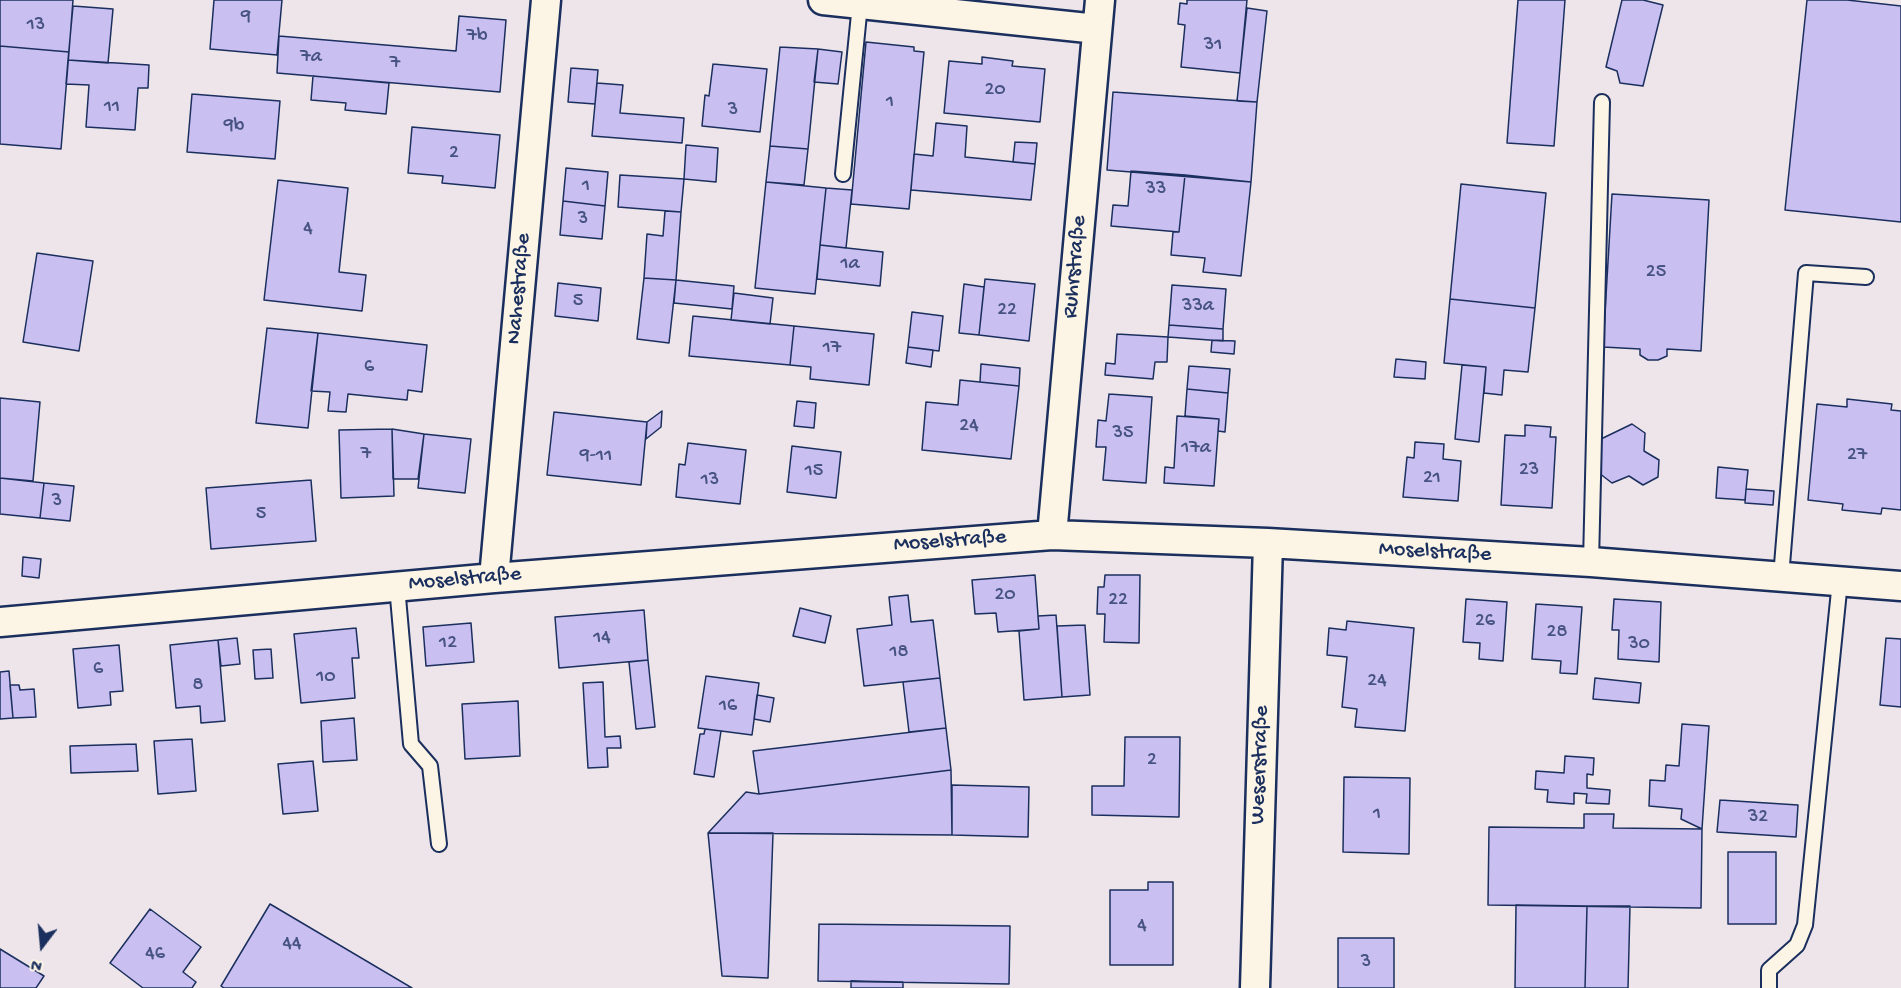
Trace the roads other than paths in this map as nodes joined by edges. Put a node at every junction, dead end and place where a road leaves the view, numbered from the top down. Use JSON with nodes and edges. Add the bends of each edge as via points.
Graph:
{"nodes":[{"id":1,"x":546,"y":0,"type":"edge"},
{"id":2,"x":823,"y":0,"type":"edge"},
{"id":3,"x":1100,"y":0,"type":"edge"},
{"id":4,"x":860,"y":4,"type":"junction"},
{"id":5,"x":1097,"y":29,"type":"junction"},
{"id":6,"x":1602,"y":102,"type":"dead end"},
{"id":7,"x":843,"y":174,"type":"dead end"},
{"id":8,"x":1866,"y":276,"type":"dead end"},
{"id":9,"x":1052,"y":535,"type":"junction"},
{"id":10,"x":1268,"y":543,"type":"junction"},
{"id":11,"x":1591,"y":562,"type":"junction"},
{"id":12,"x":1781,"y":577,"type":"junction"},
{"id":13,"x":494,"y":578,"type":"junction"},
{"id":14,"x":1840,"y":581,"type":"junction"},
{"id":15,"x":397,"y":586,"type":"junction"},
{"id":16,"x":1901,"y":586,"type":"edge"},
{"id":17,"x":0,"y":622,"type":"edge"},
{"id":18,"x":439,"y":844,"type":"dead end"},
{"id":19,"x":1255,"y":988,"type":"edge"},
{"id":20,"x":1769,"y":988,"type":"edge"}],
"edges":[{"from":1,"to":13,"type":"street","name":"Nahestraße"},
{"from":2,"to":4,"type":"street"},
{"from":3,"to":5,"type":"street","name":"Ruhrstraße"},
{"from":4,"to":5,"type":"street"},
{"from":4,"to":7,"type":"lane"},
{"from":5,"to":9,"type":"street","name":"Ruhrstraße"},
{"from":6,"to":11,"type":"lane"},
{"from":8,"to":12,"type":"lane","via":[[1806,273]]},
{"from":9,"to":10,"type":"street","name":"Moselstraße"},
{"from":9,"to":13,"type":"street","name":"Moselstraße"},
{"from":10,"to":11,"type":"street","name":"Moselstraße"},
{"from":10,"to":19,"type":"street","name":"Weserstraße"},
{"from":11,"to":12,"type":"street","name":"Moselstraße"},
{"from":12,"to":14,"type":"street","name":"Moselstraße"},
{"from":13,"to":15,"type":"street","name":"Moselstraße"},
{"from":14,"to":16,"type":"street","name":"Moselstraße"},
{"from":14,"to":20,"type":"lane","via":[[1804,925],[1797,945],[1769,970]]},
{"from":15,"to":17,"type":"street","name":"Moselstraße"},
{"from":15,"to":18,"type":"lane","via":[[411,744],[430,766]]}]}
